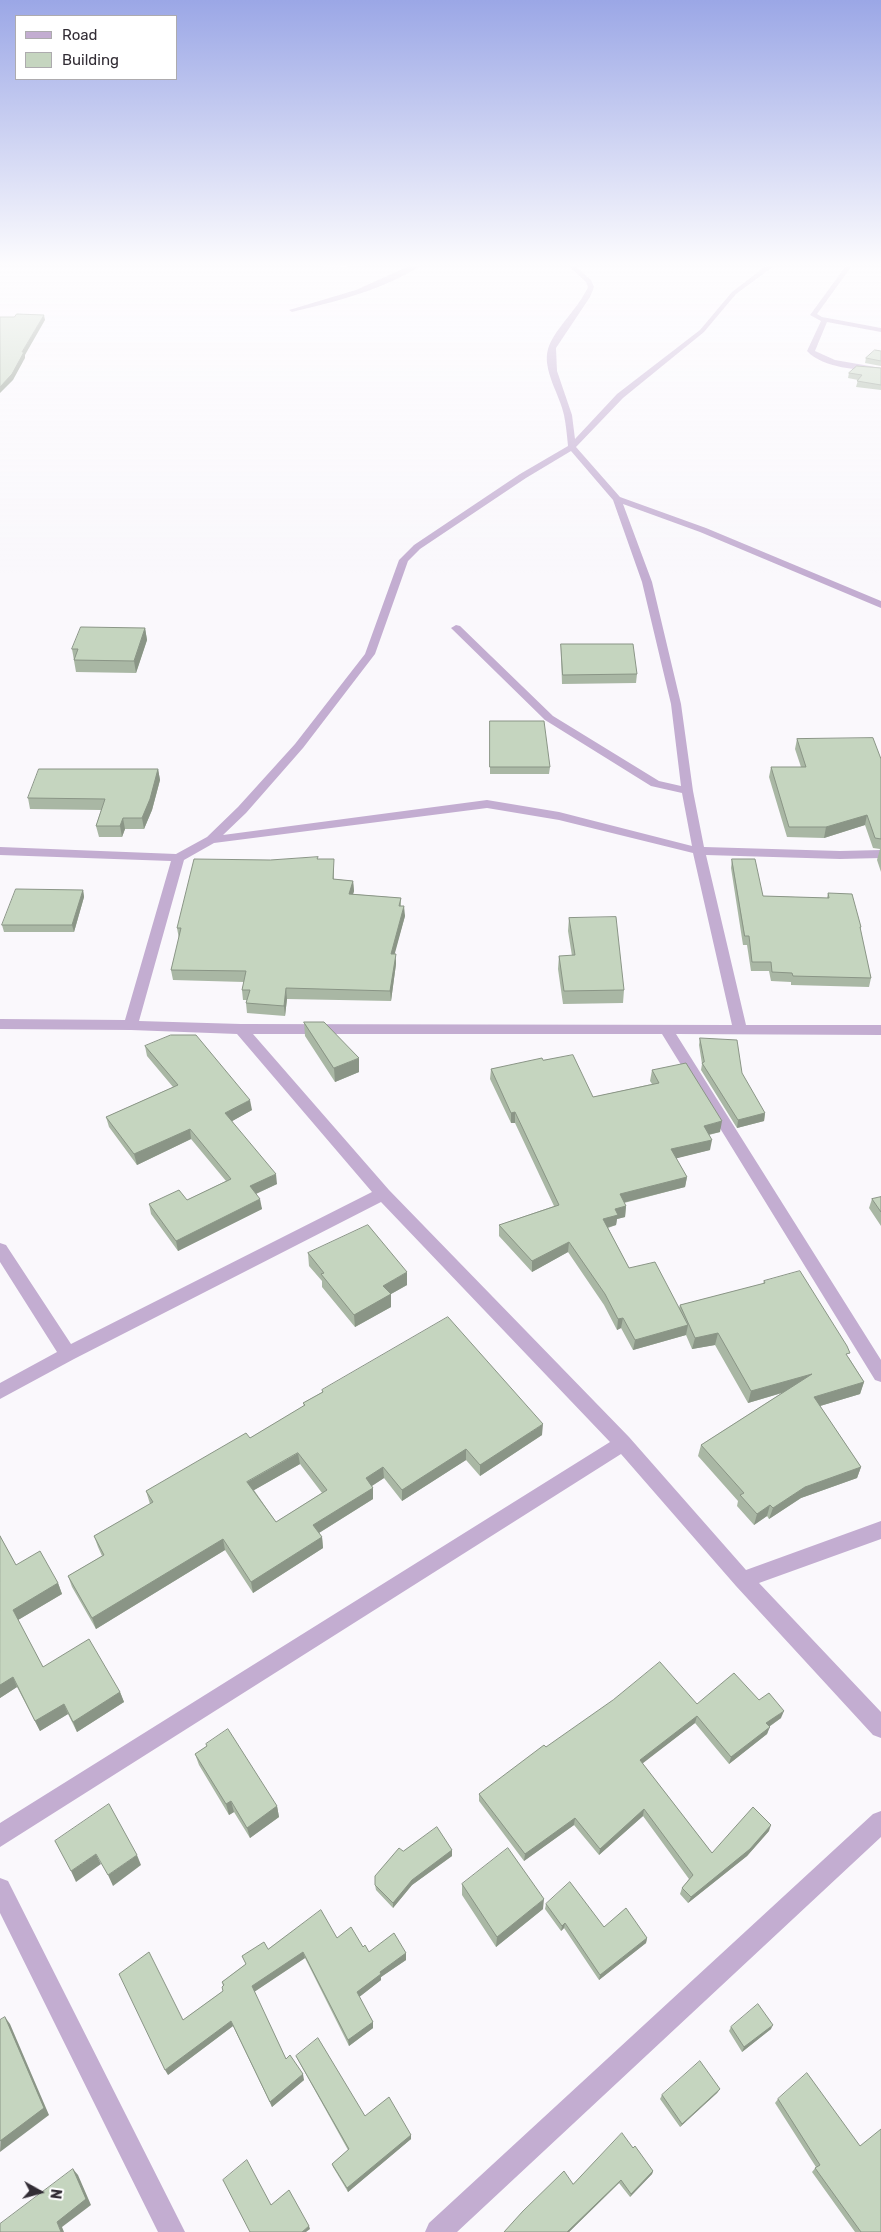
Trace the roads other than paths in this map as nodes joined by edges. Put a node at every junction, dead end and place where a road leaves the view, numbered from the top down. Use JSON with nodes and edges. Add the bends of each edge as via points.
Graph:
{"nodes":[{"id":1,"x":553,"y":367,"type":"edge"},
{"id":2,"x":656,"y":367,"type":"edge"},
{"id":3,"x":866,"y":367,"type":"edge"},
{"id":4,"x":881,"y":370,"type":"edge"},
{"id":5,"x":572,"y":446,"type":"junction"},
{"id":6,"x":617,"y":499,"type":"junction"},
{"id":7,"x":881,"y":605,"type":"edge"},
{"id":8,"x":456,"y":628,"type":"dead end"},
{"id":9,"x":687,"y":791,"type":"junction"},
{"id":10,"x":211,"y":840,"type":"junction"},
{"id":11,"x":0,"y":851,"type":"edge"},
{"id":12,"x":699,"y":851,"type":"junction"},
{"id":13,"x":881,"y":854,"type":"edge"},
{"id":14,"x":178,"y":858,"type":"junction"},
{"id":15,"x":0,"y":1024,"type":"edge"},
{"id":16,"x":131,"y":1025,"type":"junction"},
{"id":17,"x":242,"y":1029,"type":"junction"},
{"id":18,"x":740,"y":1029,"type":"junction"},
{"id":19,"x":666,"y":1030,"type":"junction"},
{"id":20,"x":881,"y":1030,"type":"edge"},
{"id":21,"x":383,"y":1194,"type":"junction"},
{"id":22,"x":0,"y":1249,"type":"edge"},
{"id":23,"x":68,"y":1354,"type":"junction"},
{"id":24,"x":881,"y":1375,"type":"edge"},
{"id":25,"x":0,"y":1392,"type":"edge"},
{"id":26,"x":622,"y":1443,"type":"junction"},
{"id":27,"x":881,"y":1530,"type":"edge"},
{"id":28,"x":743,"y":1580,"type":"junction"},
{"id":29,"x":881,"y":1727,"type":"edge"},
{"id":30,"x":881,"y":1822,"type":"edge"},
{"id":31,"x":0,"y":1836,"type":"edge"},
{"id":32,"x":0,"y":1889,"type":"edge"},
{"id":33,"x":172,"y":2232,"type":"edge"},
{"id":34,"x":438,"y":2232,"type":"edge"}],
"edges":[{"from":1,"to":5,"type":"street","via":[[568,415]]},
{"from":2,"to":5,"type":"street","via":[[620,396]]},
{"from":3,"to":4,"type":"street"},
{"from":5,"to":6,"type":"street"},
{"from":5,"to":10,"type":"street","via":[[417,547],[404,560],[370,654],[299,746]]},
{"from":6,"to":7,"type":"street","via":[[702,530]]},
{"from":6,"to":9,"type":"street","via":[[655,612],[676,704]]},
{"from":8,"to":9,"type":"street","via":[[549,718],[654,784]]},
{"from":9,"to":12,"type":"street"},
{"from":10,"to":12,"type":"street","via":[[487,804],[559,816]]},
{"from":10,"to":14,"type":"street"},
{"from":11,"to":14,"type":"street"},
{"from":12,"to":13,"type":"street"},
{"from":12,"to":18,"type":"street"},
{"from":14,"to":16,"type":"street"},
{"from":15,"to":16,"type":"street"},
{"from":16,"to":17,"type":"street"},
{"from":17,"to":19,"type":"street"},
{"from":17,"to":21,"type":"street"},
{"from":18,"to":19,"type":"street"},
{"from":18,"to":20,"type":"street"},
{"from":19,"to":24,"type":"street"},
{"from":21,"to":23,"type":"street"},
{"from":21,"to":26,"type":"street"},
{"from":22,"to":23,"type":"street"},
{"from":23,"to":25,"type":"street"},
{"from":26,"to":28,"type":"street"},
{"from":26,"to":31,"type":"street"},
{"from":27,"to":28,"type":"street"},
{"from":28,"to":29,"type":"street"},
{"from":30,"to":34,"type":"street"},
{"from":32,"to":33,"type":"street"}]}
